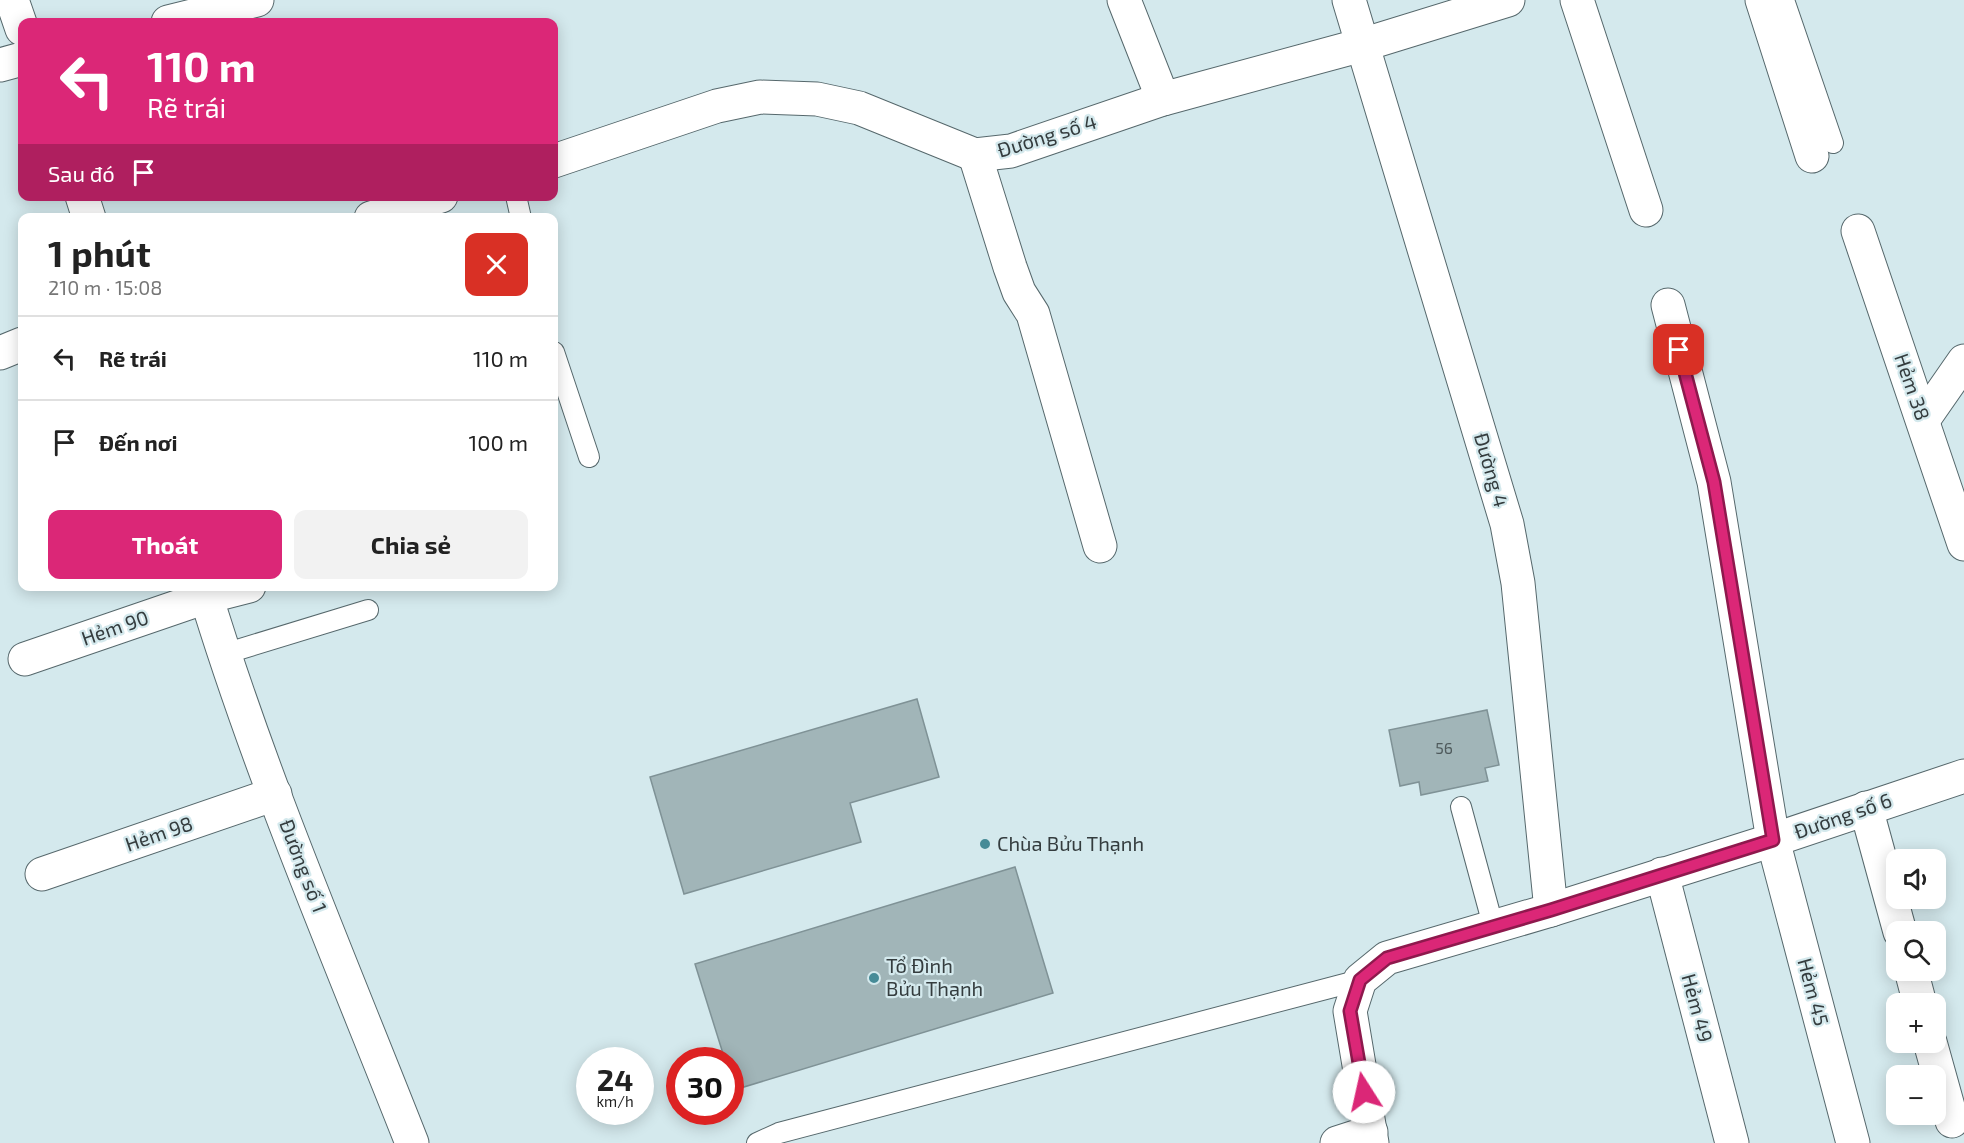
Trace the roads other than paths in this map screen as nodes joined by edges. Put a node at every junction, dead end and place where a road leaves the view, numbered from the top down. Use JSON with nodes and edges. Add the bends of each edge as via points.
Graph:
{"nodes":[{"id":1,"x":12,"y":0,"type":"edge"},
{"id":2,"x":257,"y":0,"type":"edge"},
{"id":3,"x":1124,"y":0,"type":"edge"},
{"id":4,"x":1349,"y":0,"type":"edge"},
{"id":5,"x":1508,"y":0,"type":"edge"},
{"id":6,"x":1577,"y":0,"type":"edge"},
{"id":7,"x":1761,"y":0,"type":"edge"},
{"id":8,"x":1784,"y":0,"type":"edge"},
{"id":9,"x":18,"y":18,"type":"edge"},
{"id":10,"x":184,"y":18,"type":"edge"},
{"id":11,"x":1362,"y":45,"type":"junction"},
{"id":12,"x":18,"y":60,"type":"edge"},
{"id":13,"x":0,"y":65,"type":"edge"},
{"id":14,"x":1163,"y":99,"type":"junction"},
{"id":15,"x":1822,"y":150,"type":"joint"},
{"id":16,"x":975,"y":155,"type":"junction"},
{"id":17,"x":558,"y":160,"type":"edge"},
{"id":18,"x":425,"y":201,"type":"edge"},
{"id":19,"x":1646,"y":210,"type":"dead end"},
{"id":20,"x":388,"y":213,"type":"edge"},
{"id":21,"x":1858,"y":231,"type":"dead end"},
{"id":22,"x":1668,"y":305,"type":"dead end"},
{"id":23,"x":18,"y":346,"type":"edge"},
{"id":24,"x":0,"y":353,"type":"edge"},
{"id":25,"x":1964,"y":361,"type":"edge"},
{"id":26,"x":558,"y":364,"type":"edge"},
{"id":27,"x":1923,"y":420,"type":"junction"},
{"id":28,"x":589,"y":457,"type":"dead end"},
{"id":29,"x":1964,"y":544,"type":"edge"},
{"id":30,"x":1100,"y":546,"type":"dead end"},
{"id":31,"x":205,"y":592,"type":"edge"},
{"id":32,"x":368,"y":610,"type":"dead end"},
{"id":33,"x":224,"y":654,"type":"junction"},
{"id":34,"x":25,"y":659,"type":"dead end"},
{"id":35,"x":1964,"y":776,"type":"edge"},
{"id":36,"x":275,"y":794,"type":"junction"},
{"id":37,"x":1461,"y":807,"type":"dead end"},
{"id":38,"x":1866,"y":808,"type":"junction"},
{"id":39,"x":1773,"y":840,"type":"junction"},
{"id":40,"x":42,"y":874,"type":"dead end"},
{"id":41,"x":1662,"y":874,"type":"junction"},
{"id":42,"x":1551,"y":910,"type":"junction"},
{"id":43,"x":1897,"y":921,"type":"edge"},
{"id":44,"x":1493,"y":926,"type":"junction"},
{"id":45,"x":1360,"y":980,"type":"junction"},
{"id":46,"x":1933,"y":1053,"type":"edge"},
{"id":47,"x":1952,"y":1122,"type":"dead end"},
{"id":48,"x":1371,"y":1138,"type":"edge"},
{"id":49,"x":412,"y":1143,"type":"edge"},
{"id":50,"x":757,"y":1143,"type":"edge"},
{"id":51,"x":1337,"y":1143,"type":"edge"},
{"id":52,"x":1732,"y":1143,"type":"edge"},
{"id":53,"x":1852,"y":1143,"type":"edge"}],
"edges":[{"from":1,"to":9,"type":"street"},
{"from":2,"to":10,"type":"street"},
{"from":3,"to":14,"type":"street"},
{"from":4,"to":11,"type":"street","name":"Đường 4"},
{"from":5,"to":11,"type":"street","name":"Đường số 4"},
{"from":6,"to":19,"type":"street"},
{"from":7,"to":15,"type":"street"},
{"from":8,"to":15,"type":"lane"},
{"from":11,"to":14,"type":"street","name":"Đường số 4"},
{"from":11,"to":42,"type":"street","name":"Đường 4","via":[[1507,524],[1518,582]]},
{"from":12,"to":13,"type":"street"},
{"from":14,"to":16,"type":"street","name":"Đường số 4","via":[[1011,151]]},
{"from":16,"to":17,"type":"street","name":"Đường số 4","via":[[859,108],[817,99],[760,97],[717,106]]},
{"from":16,"to":30,"type":"street","via":[[1019,292],[1033,314]]},
{"from":18,"to":20,"type":"street"},
{"from":21,"to":27,"type":"street","name":"Hẻm 38"},
{"from":22,"to":39,"type":"street","name":"Hẻm 45","via":[[1714,482]]},
{"from":23,"to":24,"type":"street"},
{"from":25,"to":27,"type":"street"},
{"from":26,"to":28,"type":"lane"},
{"from":27,"to":29,"type":"street","name":"Hẻm 38"},
{"from":31,"to":33,"type":"street","name":"Đường số 1"},
{"from":31,"to":34,"type":"street","name":"Hẻm 90"},
{"from":32,"to":33,"type":"lane"},
{"from":33,"to":36,"type":"street","name":"Đường số 1"},
{"from":35,"to":38,"type":"street","name":"Đường số 6"},
{"from":36,"to":40,"type":"street","name":"Hẻm 98"},
{"from":36,"to":49,"type":"street","name":"Đường số 1"},
{"from":37,"to":44,"type":"lane"},
{"from":38,"to":39,"type":"street","name":"Đường số 6"},
{"from":38,"to":43,"type":"street"},
{"from":39,"to":41,"type":"street","name":"Đường số 6"},
{"from":39,"to":53,"type":"street","name":"Hẻm 45"},
{"from":41,"to":42,"type":"street","name":"Đường số 6"},
{"from":41,"to":52,"type":"street","name":"Hẻm 49"},
{"from":42,"to":44,"type":"street","name":"Đường số 6"},
{"from":44,"to":45,"type":"street","name":"Đường số 6","via":[[1387,958]]},
{"from":45,"to":48,"type":"street","via":[[1350,1011]]},
{"from":45,"to":50,"type":"lane","via":[[779,1132]]},
{"from":46,"to":47,"type":"street"},
{"from":48,"to":51,"type":"street"}]}
